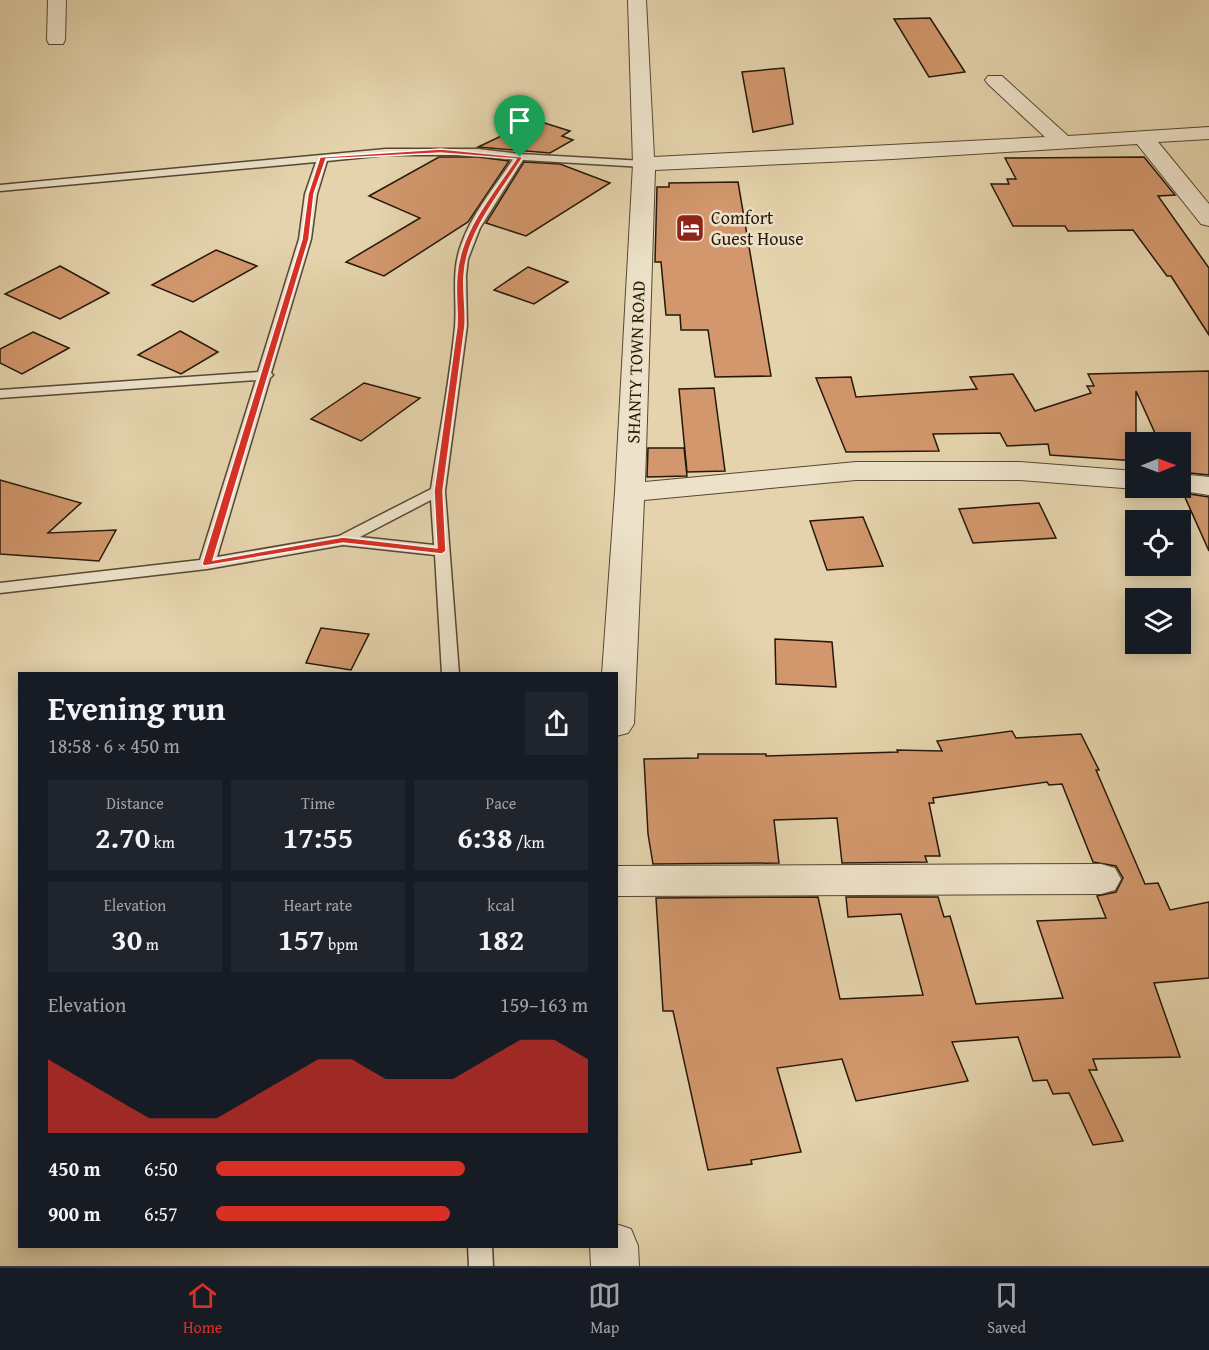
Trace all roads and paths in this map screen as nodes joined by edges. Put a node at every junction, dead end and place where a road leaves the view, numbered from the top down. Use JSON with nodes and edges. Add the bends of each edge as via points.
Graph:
{"nodes":[{"id":1,"x":57,"y":0,"type":"edge"},
{"id":2,"x":637,"y":0,"type":"edge"},
{"id":3,"x":56,"y":40,"type":"dead end"},
{"id":4,"x":995,"y":80,"type":"dead end"},
{"id":5,"x":1209,"y":132,"type":"edge"},
{"id":6,"x":1142,"y":136,"type":"junction"},
{"id":7,"x":1063,"y":142,"type":"junction"},
{"id":8,"x":323,"y":157,"type":"junction"},
{"id":9,"x":520,"y":157,"type":"junction"},
{"id":10,"x":644,"y":164,"type":"junction"},
{"id":11,"x":0,"y":188,"type":"edge"},
{"id":12,"x":1209,"y":219,"type":"edge"},
{"id":13,"x":266,"y":375,"type":"junction"},
{"id":14,"x":0,"y":394,"type":"edge"},
{"id":15,"x":1125,"y":479,"type":"edge"},
{"id":16,"x":1191,"y":484,"type":"edge"},
{"id":17,"x":1209,"y":486,"type":"edge"},
{"id":18,"x":438,"y":491,"type":"junction"},
{"id":19,"x":630,"y":492,"type":"junction"},
{"id":20,"x":343,"y":540,"type":"junction"},
{"id":21,"x":442,"y":551,"type":"junction"},
{"id":22,"x":207,"y":564,"type":"junction"},
{"id":23,"x":0,"y":588,"type":"edge"},
{"id":24,"x":451,"y":672,"type":"edge"},
{"id":25,"x":618,"y":691,"type":"edge"},
{"id":26,"x":1101,"y":879,"type":"dead end"},
{"id":27,"x":618,"y":881,"type":"edge"},
{"id":28,"x":480,"y":1248,"type":"edge"},
{"id":29,"x":614,"y":1248,"type":"edge"},
{"id":30,"x":481,"y":1266,"type":"edge"},
{"id":31,"x":615,"y":1266,"type":"edge"}],
"edges":[{"from":1,"to":3,"type":"street"},
{"from":2,"to":10,"type":"street","name":"SHANTY TOWN ROAD"},
{"from":4,"to":7,"type":"street"},
{"from":5,"to":6,"type":"street"},
{"from":6,"to":7,"type":"street"},
{"from":6,"to":12,"type":"street"},
{"from":7,"to":10,"type":"street"},
{"from":8,"to":9,"type":"lane","via":[[441,151]]},
{"from":8,"to":11,"type":"lane"},
{"from":8,"to":13,"type":"lane","via":[[311,194],[305,239]]},
{"from":9,"to":10,"type":"lane"},
{"from":9,"to":18,"type":"lane","via":[[471,233],[463,257],[461,326]]},
{"from":10,"to":19,"type":"street","name":"SHANTY TOWN ROAD"},
{"from":13,"to":14,"type":"lane"},
{"from":13,"to":22,"type":"lane"},
{"from":15,"to":19,"type":"street","via":[[1020,471],[868,471]]},
{"from":16,"to":17,"type":"street"},
{"from":18,"to":20,"type":"lane"},
{"from":18,"to":21,"type":"lane"},
{"from":19,"to":25,"type":"street","name":"SHANTY TOWN ROAD"},
{"from":20,"to":21,"type":"lane"},
{"from":20,"to":22,"type":"lane"},
{"from":21,"to":24,"type":"lane"},
{"from":22,"to":23,"type":"lane"},
{"from":26,"to":27,"type":"street"},
{"from":28,"to":30,"type":"lane"},
{"from":29,"to":31,"type":"street"}]}
